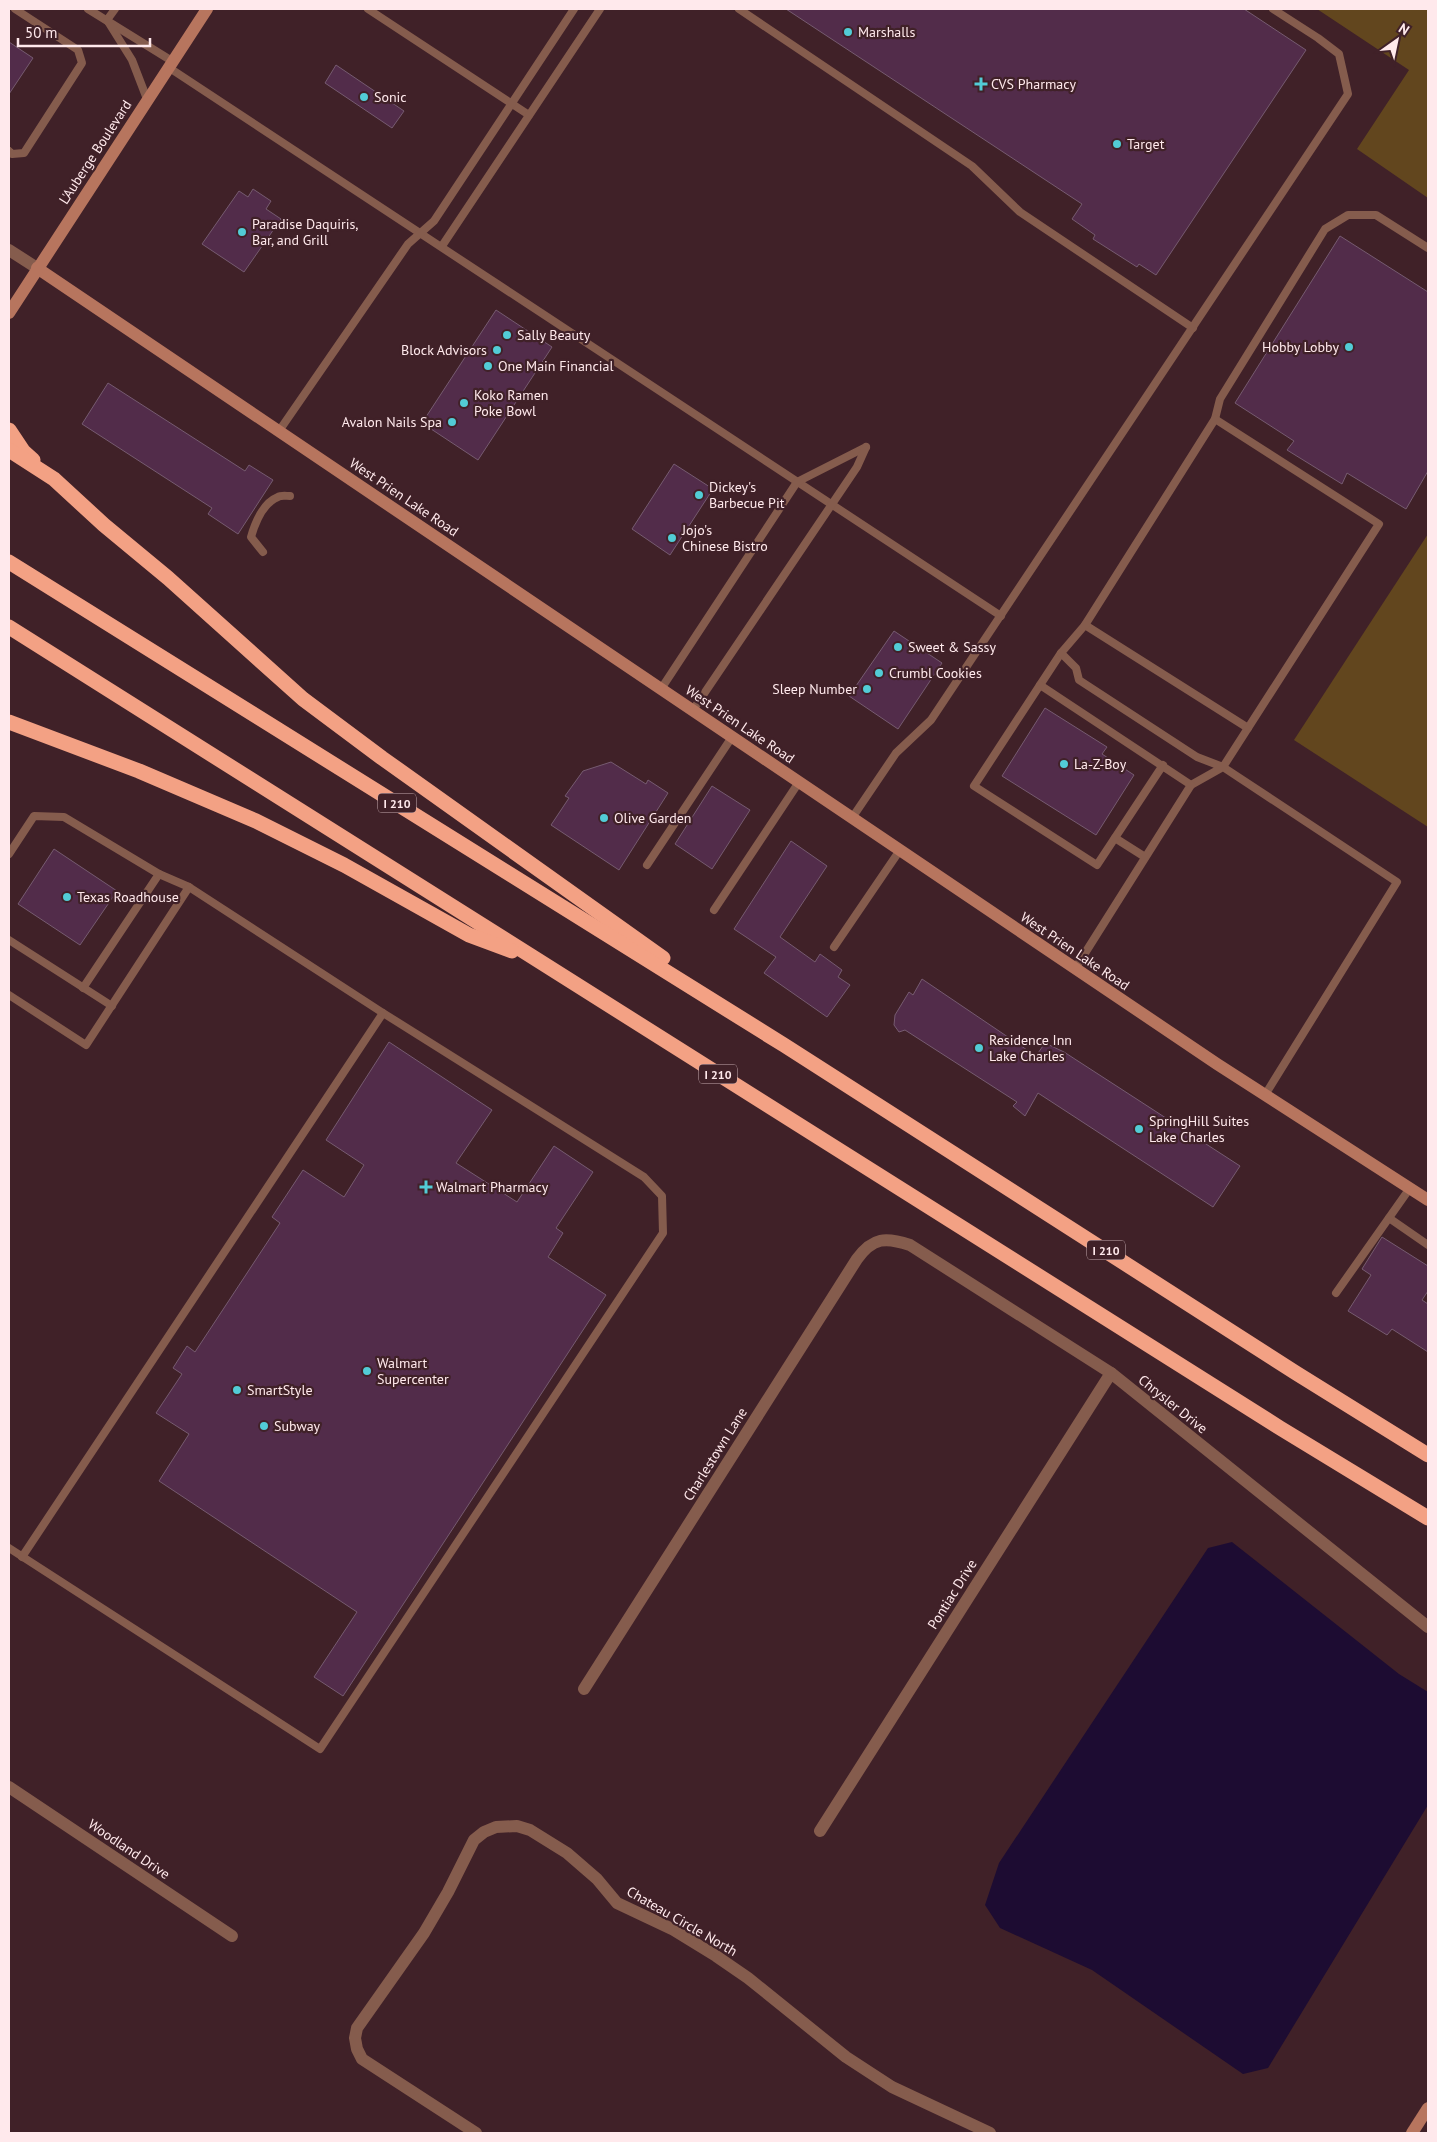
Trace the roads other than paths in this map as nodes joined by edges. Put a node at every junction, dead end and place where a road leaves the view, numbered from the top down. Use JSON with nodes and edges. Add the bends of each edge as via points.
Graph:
{"nodes":[{"id":1,"x":15,"y":9,"type":"edge"},
{"id":2,"x":88,"y":9,"type":"edge"},
{"id":3,"x":114,"y":9,"type":"edge"},
{"id":4,"x":207,"y":9,"type":"edge"},
{"id":5,"x":368,"y":9,"type":"edge"},
{"id":6,"x":574,"y":9,"type":"edge"},
{"id":7,"x":600,"y":9,"type":"edge"},
{"id":8,"x":739,"y":9,"type":"edge"},
{"id":9,"x":1273,"y":9,"type":"edge"},
{"id":10,"x":107,"y":20,"type":"junction"},
{"id":11,"x":170,"y":64,"type":"junction"},
{"id":12,"x":147,"y":99,"type":"junction"},
{"id":13,"x":511,"y":103,"type":"junction"},
{"id":14,"x":529,"y":115,"type":"junction"},
{"id":15,"x":9,"y":151,"type":"edge"},
{"id":16,"x":421,"y":233,"type":"junction"},
{"id":17,"x":442,"y":246,"type":"junction"},
{"id":18,"x":1428,"y":248,"type":"edge"},
{"id":19,"x":9,"y":250,"type":"edge"},
{"id":20,"x":37,"y":268,"type":"junction"},
{"id":21,"x":9,"y":313,"type":"edge"},
{"id":22,"x":1193,"y":328,"type":"junction"},
{"id":23,"x":1215,"y":419,"type":"junction"},
{"id":24,"x":9,"y":430,"type":"edge"},
{"id":25,"x":279,"y":431,"type":"junction"},
{"id":26,"x":9,"y":450,"type":"edge"},
{"id":27,"x":54,"y":479,"type":"junction"},
{"id":28,"x":797,"y":482,"type":"junction"},
{"id":29,"x":290,"y":496,"type":"dead end"},
{"id":30,"x":831,"y":504,"type":"junction"},
{"id":31,"x":263,"y":552,"type":"dead end"},
{"id":32,"x":9,"y":562,"type":"edge"},
{"id":33,"x":1001,"y":616,"type":"junction"},
{"id":34,"x":1085,"y":625,"type":"junction"},
{"id":35,"x":9,"y":627,"type":"edge"},
{"id":36,"x":1060,"y":653,"type":"junction"},
{"id":37,"x":1040,"y":686,"type":"junction"},
{"id":38,"x":661,"y":689,"type":"junction"},
{"id":39,"x":693,"y":710,"type":"junction"},
{"id":40,"x":9,"y":722,"type":"edge"},
{"id":41,"x":1248,"y":728,"type":"junction"},
{"id":42,"x":732,"y":737,"type":"junction"},
{"id":43,"x":1163,"y":765,"type":"junction"},
{"id":44,"x":1223,"y":767,"type":"junction"},
{"id":45,"x":799,"y":782,"type":"junction"},
{"id":46,"x":1191,"y":785,"type":"junction"},
{"id":47,"x":852,"y":818,"type":"junction"},
{"id":48,"x":1115,"y":838,"type":"junction"},
{"id":49,"x":900,"y":850,"type":"junction"},
{"id":50,"x":9,"y":854,"type":"edge"},
{"id":51,"x":1145,"y":857,"type":"junction"},
{"id":52,"x":647,"y":865,"type":"dead end"},
{"id":53,"x":159,"y":874,"type":"junction"},
{"id":54,"x":189,"y":888,"type":"junction"},
{"id":55,"x":714,"y":910,"type":"dead end"},
{"id":56,"x":9,"y":940,"type":"edge"},
{"id":57,"x":834,"y":947,"type":"dead end"},
{"id":58,"x":541,"y":962,"type":"junction"},
{"id":59,"x":1075,"y":969,"type":"junction"},
{"id":60,"x":83,"y":988,"type":"junction"},
{"id":61,"x":9,"y":995,"type":"edge"},
{"id":62,"x":112,"y":1006,"type":"junction"},
{"id":63,"x":383,"y":1013,"type":"junction"},
{"id":64,"x":784,"y":1045,"type":"junction"},
{"id":65,"x":1265,"y":1095,"type":"junction"},
{"id":66,"x":1410,"y":1188,"type":"junction"},
{"id":67,"x":1428,"y":1200,"type":"edge"},
{"id":68,"x":1389,"y":1218,"type":"junction"},
{"id":69,"x":878,"y":1241,"type":"joint"},
{"id":70,"x":1428,"y":1245,"type":"edge"},
{"id":71,"x":1336,"y":1293,"type":"dead end"},
{"id":72,"x":1111,"y":1373,"type":"junction"},
{"id":73,"x":1428,"y":1455,"type":"edge"},
{"id":74,"x":1428,"y":1518,"type":"edge"},
{"id":75,"x":9,"y":1548,"type":"edge"},
{"id":76,"x":22,"y":1557,"type":"junction"},
{"id":77,"x":1428,"y":1627,"type":"edge"},
{"id":78,"x":584,"y":1689,"type":"dead end"},
{"id":79,"x":9,"y":1788,"type":"edge"},
{"id":80,"x":820,"y":1831,"type":"dead end"},
{"id":81,"x":232,"y":1936,"type":"dead end"},
{"id":82,"x":1428,"y":2108,"type":"edge"},
{"id":83,"x":476,"y":2133,"type":"edge"},
{"id":84,"x":990,"y":2133,"type":"edge"},
{"id":85,"x":1412,"y":2133,"type":"edge"}],
"edges":[{"from":1,"to":15,"type":"lane","via":[[78,50],[82,63],[24,153],[12,154]]},
{"from":2,"to":10,"type":"lane"},
{"from":3,"to":10,"type":"lane"},
{"from":4,"to":11,"type":"street","name":"L'Auberge Boulevard"},
{"from":5,"to":13,"type":"lane"},
{"from":6,"to":13,"type":"lane"},
{"from":7,"to":14,"type":"lane"},
{"from":8,"to":22,"type":"lane","via":[[972,166],[1020,212]]},
{"from":9,"to":22,"type":"lane","via":[[1338,54],[1348,94]]},
{"from":10,"to":11,"type":"lane"},
{"from":10,"to":12,"type":"lane","via":[[132,60]]},
{"from":11,"to":12,"type":"street","name":"L'Auberge Boulevard"},
{"from":11,"to":16,"type":"lane"},
{"from":12,"to":20,"type":"street","name":"L'Auberge Boulevard"},
{"from":13,"to":14,"type":"lane"},
{"from":13,"to":16,"type":"lane","via":[[434,221]]},
{"from":14,"to":17,"type":"lane"},
{"from":16,"to":17,"type":"lane"},
{"from":16,"to":25,"type":"lane","via":[[408,244]]},
{"from":17,"to":28,"type":"lane"},
{"from":18,"to":23,"type":"lane","via":[[1376,215],[1348,215],[1325,229],[1220,399]]},
{"from":19,"to":20,"type":"street"},
{"from":20,"to":21,"type":"street","name":"L'Auberge Boulevard"},
{"from":20,"to":25,"type":"street","name":"West Prien Lake Road"},
{"from":22,"to":33,"type":"lane"},
{"from":23,"to":34,"type":"lane"},
{"from":23,"to":41,"type":"lane","via":[[1379,524]]},
{"from":24,"to":27,"type":"highway"},
{"from":25,"to":38,"type":"street","name":"West Prien Lake Road"},
{"from":26,"to":27,"type":"highway"},
{"from":27,"to":64,"type":"highway","via":[[303,700]]},
{"from":28,"to":30,"type":"lane"},
{"from":28,"to":30,"type":"lane","via":[[866,447],[857,467]]},
{"from":28,"to":38,"type":"lane"},
{"from":29,"to":31,"type":"lane","via":[[278,496],[266,506],[255,523],[251,537]]},
{"from":30,"to":33,"type":"lane"},
{"from":30,"to":39,"type":"lane"},
{"from":32,"to":64,"type":"highway","number":"I 210"},
{"from":33,"to":47,"type":"lane","via":[[931,720],[896,753]]},
{"from":34,"to":36,"type":"lane"},
{"from":34,"to":41,"type":"lane"},
{"from":35,"to":58,"type":"highway","number":"I 210"},
{"from":36,"to":37,"type":"lane"},
{"from":36,"to":44,"type":"lane","via":[[1076,668],[1079,680],[1197,757]]},
{"from":37,"to":43,"type":"lane"},
{"from":37,"to":48,"type":"lane","via":[[974,786],[1097,866]]},
{"from":38,"to":39,"type":"street","name":"West Prien Lake Road"},
{"from":39,"to":42,"type":"street","name":"West Prien Lake Road"},
{"from":40,"to":58,"type":"highway","via":[[139,771],[256,821],[344,865],[469,935]]},
{"from":41,"to":44,"type":"lane"},
{"from":42,"to":45,"type":"street","name":"West Prien Lake Road"},
{"from":42,"to":52,"type":"lane"},
{"from":43,"to":46,"type":"lane"},
{"from":43,"to":48,"type":"lane"},
{"from":44,"to":46,"type":"lane"},
{"from":44,"to":65,"type":"lane","via":[[1397,882]]},
{"from":45,"to":47,"type":"street","name":"West Prien Lake Road"},
{"from":45,"to":55,"type":"lane"},
{"from":46,"to":51,"type":"lane"},
{"from":47,"to":49,"type":"street","name":"West Prien Lake Road"},
{"from":48,"to":51,"type":"lane"},
{"from":49,"to":57,"type":"lane"},
{"from":49,"to":59,"type":"street","name":"West Prien Lake Road"},
{"from":50,"to":53,"type":"lane","via":[[34,816],[64,817]]},
{"from":51,"to":59,"type":"lane"},
{"from":53,"to":54,"type":"lane"},
{"from":53,"to":60,"type":"lane"},
{"from":54,"to":62,"type":"lane"},
{"from":54,"to":63,"type":"lane"},
{"from":56,"to":60,"type":"lane"},
{"from":58,"to":74,"type":"highway","number":"I 210"},
{"from":59,"to":65,"type":"street","name":"West Prien Lake Road"},
{"from":60,"to":62,"type":"lane"},
{"from":61,"to":62,"type":"lane","via":[[86,1045]]},
{"from":63,"to":76,"type":"lane"},
{"from":63,"to":76,"type":"lane","via":[[644,1177],[662,1196],[663,1234],[320,1750]]},
{"from":64,"to":73,"type":"highway","number":"I 210"},
{"from":65,"to":66,"type":"street","name":"West Prien Lake Road"},
{"from":66,"to":67,"type":"street","name":"West Prien Lake Road"},
{"from":66,"to":68,"type":"lane"},
{"from":68,"to":70,"type":"lane"},
{"from":68,"to":71,"type":"lane"},
{"from":69,"to":72,"type":"street","name":"Chrysler Drive","via":[[886,1239],[910,1245]]},
{"from":69,"to":78,"type":"street","name":"Charlestown Lane","via":[[857,1259]]},
{"from":72,"to":77,"type":"street","name":"Chrysler Drive"},
{"from":72,"to":80,"type":"street","name":"Pontiac Drive"},
{"from":75,"to":76,"type":"lane"},
{"from":79,"to":81,"type":"street","name":"Woodland Drive"},
{"from":82,"to":85,"type":"street"},
{"from":83,"to":84,"type":"street","name":"Chateau Circle North","via":[[362,2058],[354,2038],[357,2028],[424,1933],[474,1840],[496,1827],[517,1826],[530,1830],[567,1853],[618,1903],[672,1929],[716,1956],[779,2001],[846,2057],[892,2087]]}]}
